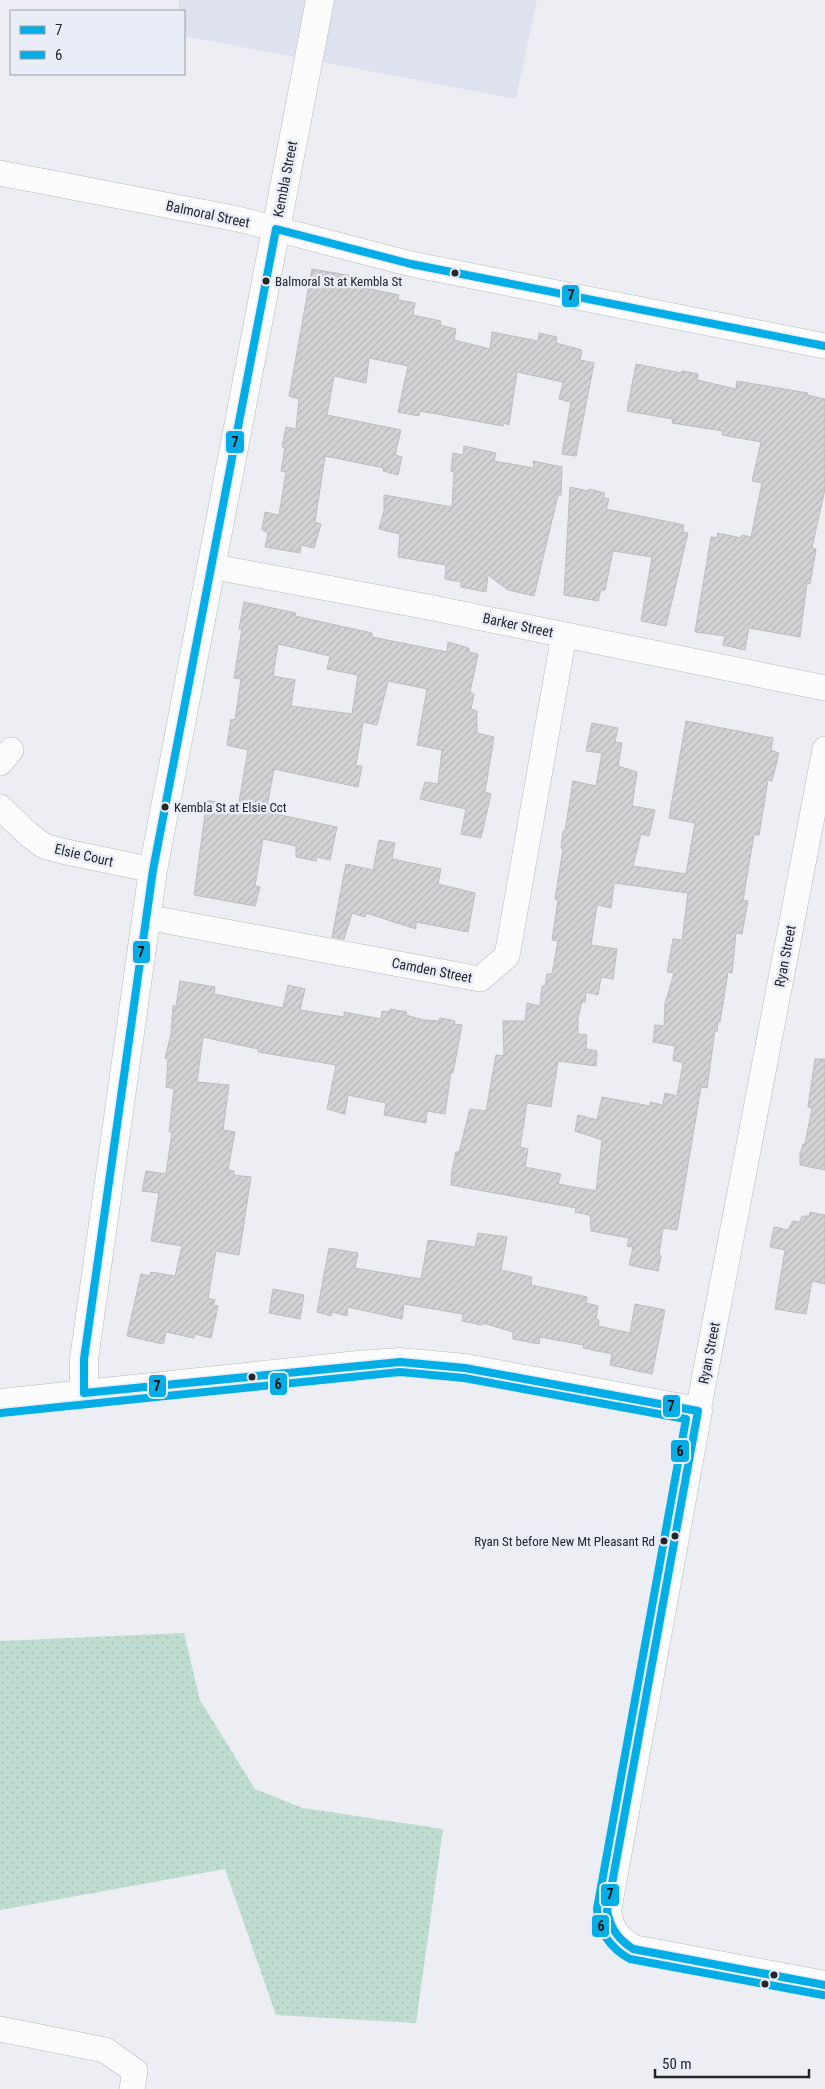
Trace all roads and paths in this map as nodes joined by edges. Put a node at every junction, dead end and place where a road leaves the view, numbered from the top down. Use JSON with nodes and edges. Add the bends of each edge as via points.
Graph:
{"nodes":[{"id":1,"x":320,"y":0,"type":"edge"},
{"id":2,"x":0,"y":173,"type":"edge"},
{"id":3,"x":276,"y":229,"type":"junction"},
{"id":4,"x":825,"y":346,"type":"edge"},
{"id":5,"x":210,"y":566,"type":"junction"},
{"id":6,"x":564,"y":635,"type":"junction"},
{"id":7,"x":825,"y":688,"type":"edge"},
{"id":8,"x":825,"y":749,"type":"edge"},
{"id":9,"x":0,"y":807,"type":"edge"},
{"id":10,"x":153,"y":870,"type":"junction"},
{"id":11,"x":146,"y":917,"type":"junction"},
{"id":12,"x":84,"y":1394,"type":"junction"},
{"id":13,"x":0,"y":1403,"type":"edge"},
{"id":14,"x":698,"y":1411,"type":"junction"},
{"id":15,"x":825,"y":1985,"type":"edge"},
{"id":16,"x":0,"y":2029,"type":"edge"},
{"id":17,"x":132,"y":2089,"type":"edge"}],
"edges":[{"from":1,"to":3,"type":"main road","name":"Kembla Street"},
{"from":2,"to":3,"type":"street","name":"Balmoral Street"},
{"from":3,"to":4,"type":"street","name":"Balmoral Street","via":[[411,264]]},
{"from":3,"to":5,"type":"main road","name":"Kembla Street"},
{"from":5,"to":6,"type":"street","name":"Barker Street"},
{"from":5,"to":10,"type":"main road","name":"Kembla Street"},
{"from":6,"to":7,"type":"street","name":"Barker Street"},
{"from":6,"to":11,"type":"street","name":"Camden Street","via":[[507,956],[480,979]]},
{"from":8,"to":14,"type":"street","name":"Ryan Street"},
{"from":9,"to":10,"type":"street","name":"Elsie Court","via":[[44,846]]},
{"from":10,"to":11,"type":"main road","name":"Kembla Street"},
{"from":11,"to":12,"type":"main road","name":"Kembla Street","via":[[84,1359]]},
{"from":12,"to":13,"type":"main road"},
{"from":12,"to":14,"type":"main road","via":[[400,1362],[465,1368]]},
{"from":14,"to":15,"type":"main road","name":"Ryan Street","via":[[607,1911],[610,1927],[618,1939],[633,1949]]},
{"from":16,"to":17,"type":"street","via":[[105,2050],[135,2071]]}]}
